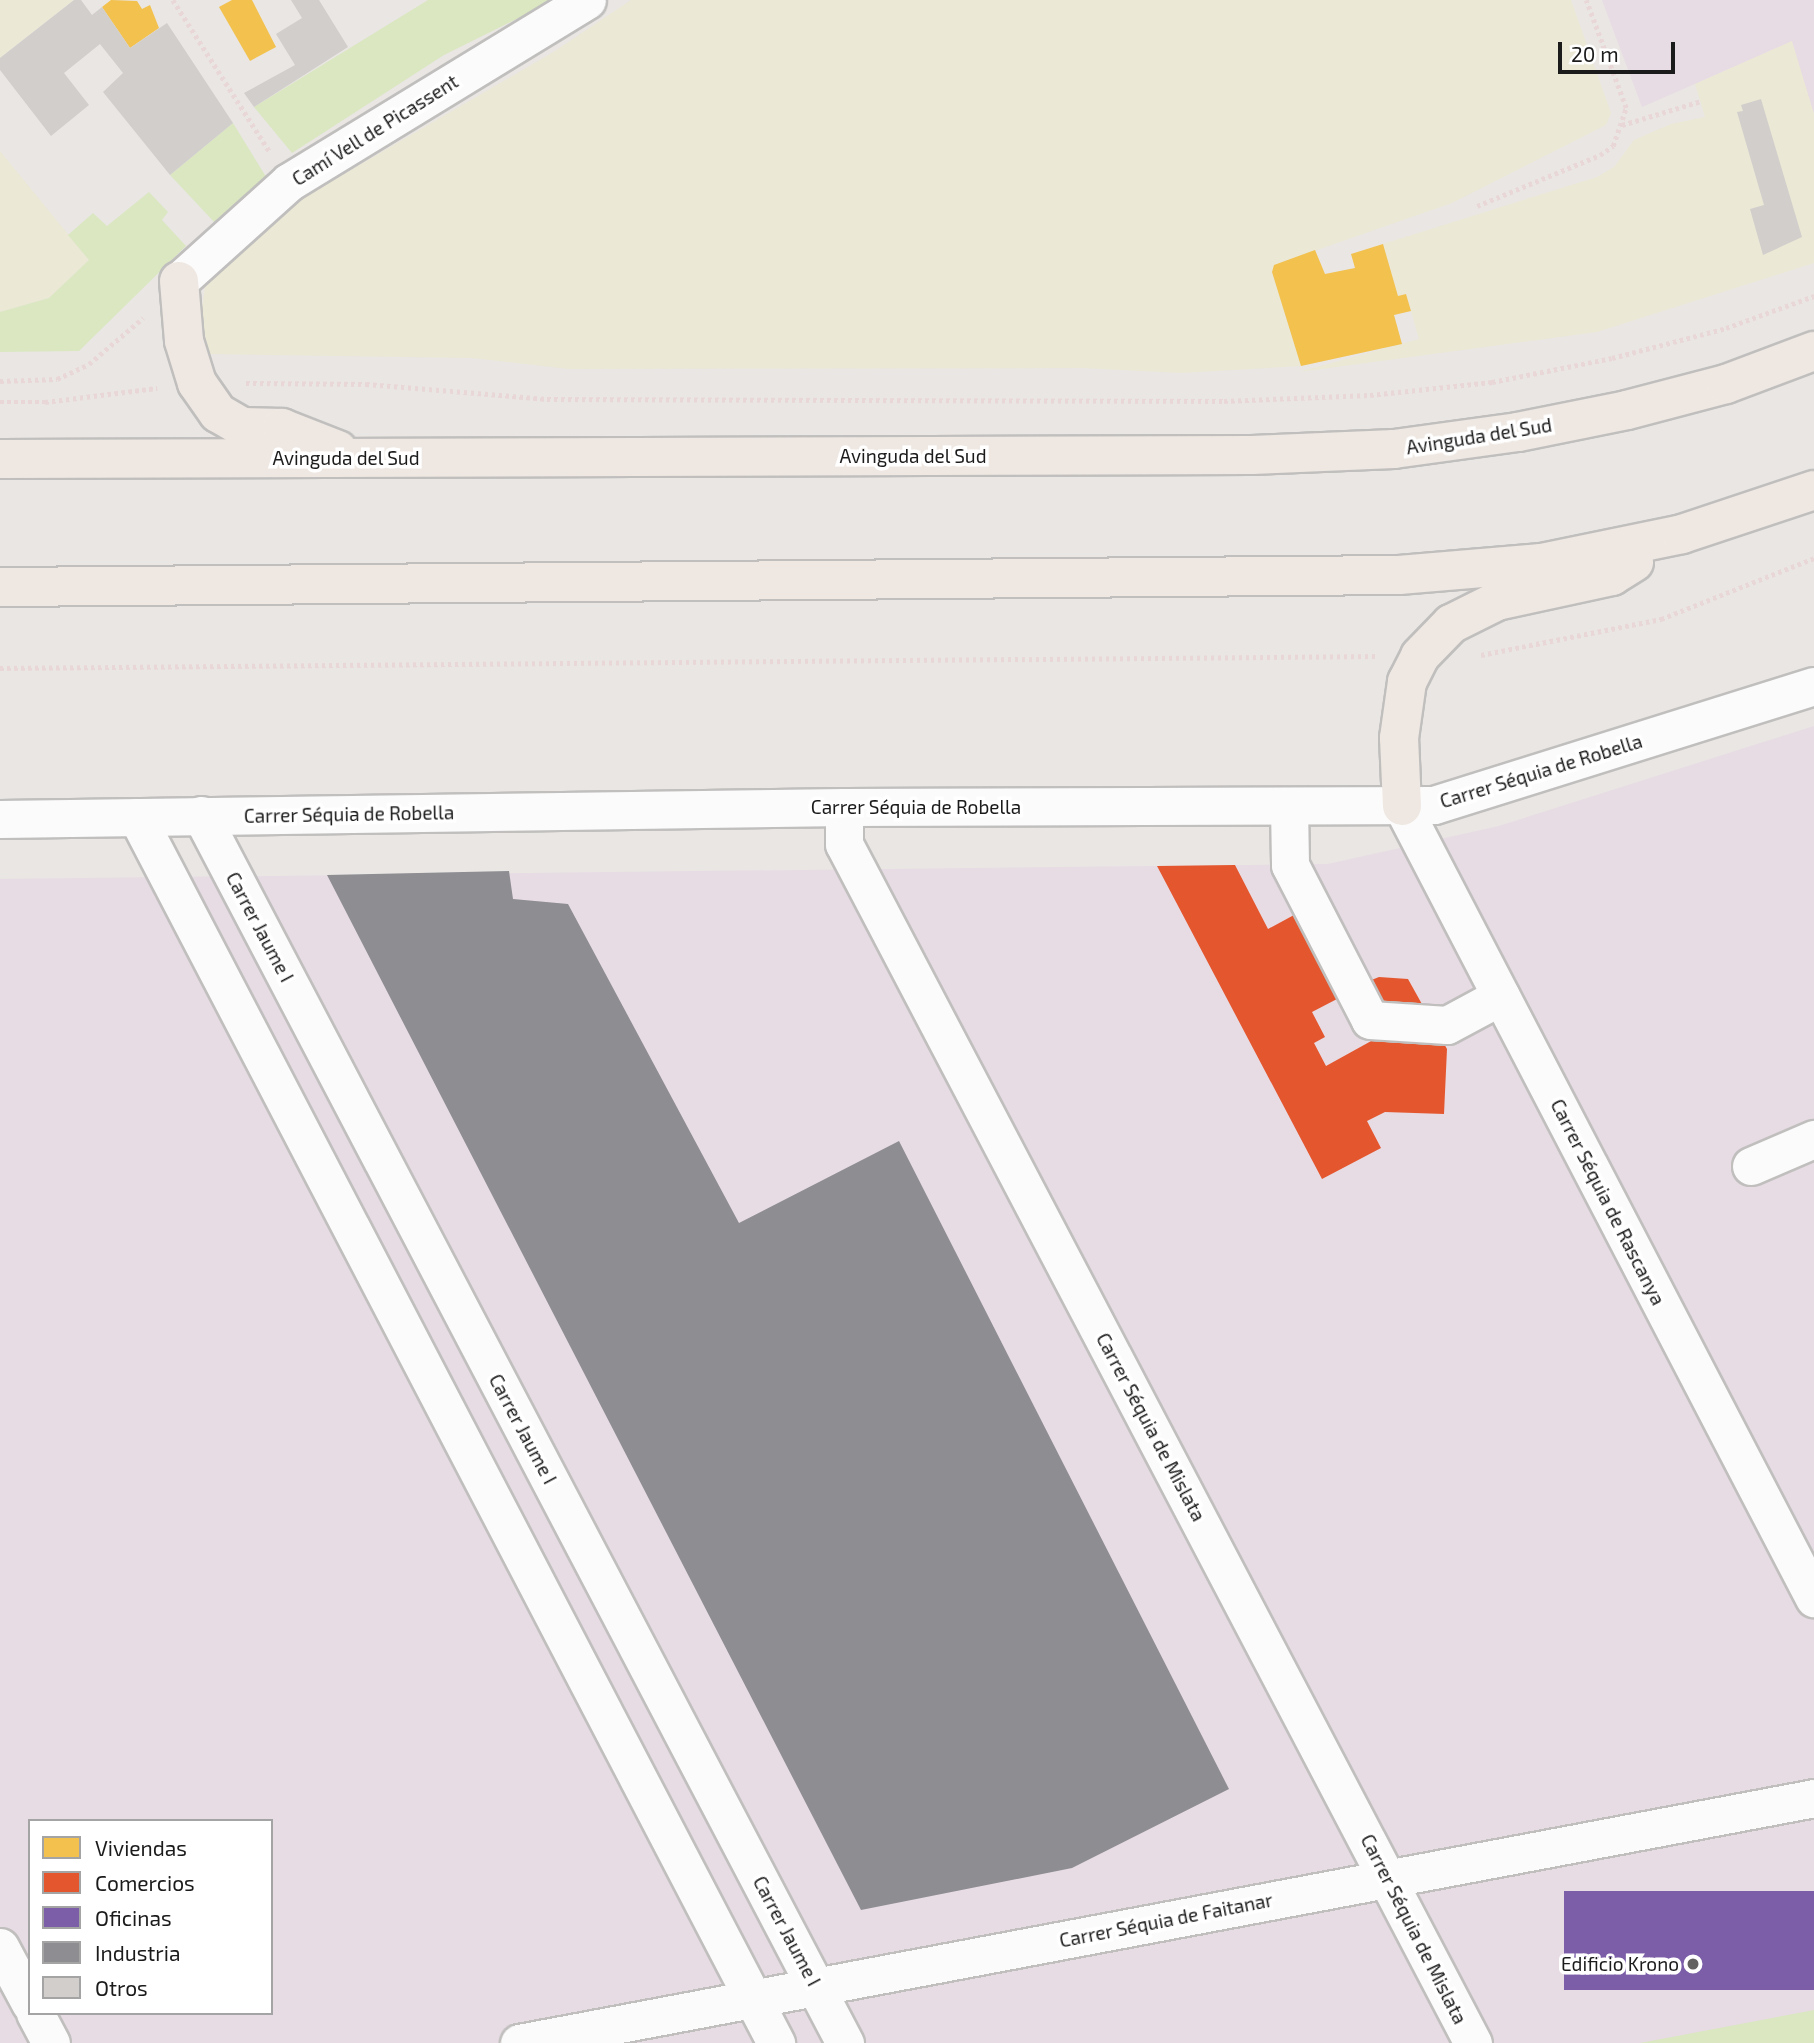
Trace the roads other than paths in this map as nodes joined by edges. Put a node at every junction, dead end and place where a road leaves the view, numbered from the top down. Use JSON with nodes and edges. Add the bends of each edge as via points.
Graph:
{"nodes":[{"id":1,"x":587,"y":0,"type":"edge"},
{"id":2,"x":179,"y":281,"type":"joint"},
{"id":3,"x":1814,"y":351,"type":"edge"},
{"id":4,"x":360,"y":458,"type":"junction"},
{"id":5,"x":0,"y":459,"type":"edge"},
{"id":6,"x":1814,"y":489,"type":"edge"},
{"id":7,"x":1682,"y":534,"type":"junction"},
{"id":8,"x":0,"y":587,"type":"edge"},
{"id":9,"x":1814,"y":686,"type":"edge"},
{"id":10,"x":1289,"y":806,"type":"junction"},
{"id":11,"x":1402,"y":806,"type":"junction"},
{"id":12,"x":844,"y":807,"type":"junction"},
{"id":13,"x":201,"y":815,"type":"junction"},
{"id":14,"x":137,"y":817,"type":"junction"},
{"id":15,"x":0,"y":819,"type":"edge"},
{"id":16,"x":1501,"y":996,"type":"junction"},
{"id":17,"x":1814,"y":1139,"type":"edge"},
{"id":18,"x":1751,"y":1166,"type":"dead end"},
{"id":19,"x":1814,"y":1598,"type":"edge"},
{"id":20,"x":1814,"y":1798,"type":"edge"},
{"id":21,"x":1389,"y":1878,"type":"junction"},
{"id":22,"x":0,"y":1947,"type":"edge"},
{"id":23,"x":816,"y":1987,"type":"junction"},
{"id":24,"x":753,"y":1998,"type":"junction"},
{"id":25,"x":28,"y":1999,"type":"edge"},
{"id":26,"x":36,"y":2015,"type":"edge"},
{"id":27,"x":51,"y":2043,"type":"edge"},
{"id":28,"x":519,"y":2043,"type":"edge"},
{"id":29,"x":776,"y":2043,"type":"edge"},
{"id":30,"x":845,"y":2043,"type":"edge"},
{"id":31,"x":1473,"y":2043,"type":"edge"}],
"edges":[{"from":1,"to":2,"type":"street","name":"Camí Vell de Picassent","via":[[289,182]]},
{"from":2,"to":4,"type":"main road","via":[[184,341],[197,383],[218,413],[243,427],[282,428]]},
{"from":3,"to":4,"type":"main road","name":"Avinguda del Sud","via":[[1726,384],[1627,410],[1518,432],[1394,449],[1252,455]]},
{"from":4,"to":5,"type":"main road","name":"Avinguda del Sud"},
{"from":6,"to":7,"type":"main road"},
{"from":7,"to":8,"type":"main road","via":[[1541,563],[1385,576]]},
{"from":7,"to":11,"type":"main road","via":[[1612,576],[1497,601],[1451,624],[1420,656],[1407,682],[1399,738]]},
{"from":9,"to":11,"type":"street","name":"Carrer Séquia de Robella","via":[[1434,805]]},
{"from":10,"to":11,"type":"street","name":"Carrer Séquia de Robella"},
{"from":10,"to":12,"type":"street","name":"Carrer Séquia de Robella"},
{"from":10,"to":16,"type":"street","via":[[1290,865],[1370,1020],[1447,1025]]},
{"from":11,"to":16,"type":"street","name":"Carrer Séquia de Rascanya"},
{"from":12,"to":13,"type":"street","name":"Carrer Séquia de Robella"},
{"from":12,"to":21,"type":"street","name":"Carrer Séquia de Mislata","via":[[844,844]]},
{"from":13,"to":14,"type":"street","name":"Carrer Séquia de Robella"},
{"from":13,"to":23,"type":"street","name":"Carrer Jaume I"},
{"from":14,"to":15,"type":"street","name":"Carrer Séquia de Robella"},
{"from":14,"to":24,"type":"street"},
{"from":16,"to":19,"type":"street","name":"Carrer Séquia de Rascanya"},
{"from":17,"to":18,"type":"street"},
{"from":20,"to":21,"type":"street","name":"Carrer Séquia de Faitanar"},
{"from":21,"to":23,"type":"street","name":"Carrer Séquia de Faitanar"},
{"from":21,"to":31,"type":"street","name":"Carrer Séquia de Mislata"},
{"from":22,"to":25,"type":"street"},
{"from":23,"to":24,"type":"street","name":"Carrer Séquia de Faitanar"},
{"from":23,"to":30,"type":"street","name":"Carrer Jaume I"},
{"from":24,"to":28,"type":"street","name":"Carrer Séquia de Faitanar"},
{"from":24,"to":29,"type":"street"},
{"from":26,"to":27,"type":"street"}]}
